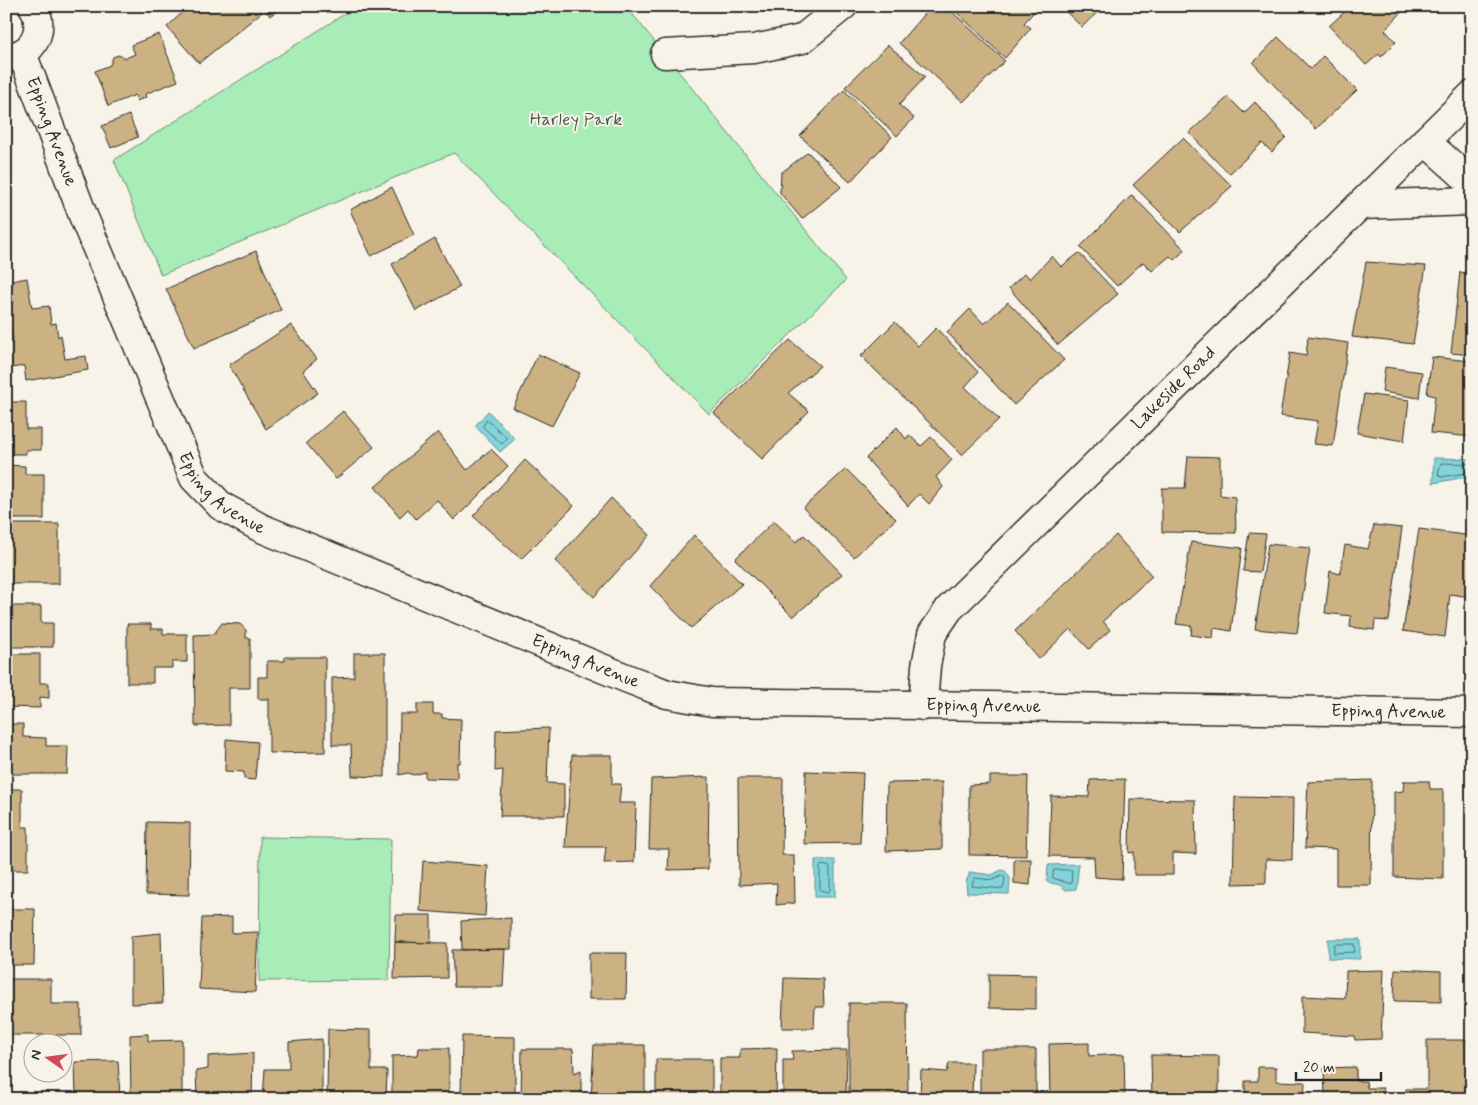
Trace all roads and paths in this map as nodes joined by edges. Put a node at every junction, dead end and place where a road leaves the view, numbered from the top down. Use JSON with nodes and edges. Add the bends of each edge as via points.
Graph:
{"nodes":[{"id":1,"x":33,"y":6,"type":"edge"},
{"id":2,"x":843,"y":6,"type":"edge"},
{"id":3,"x":665,"y":54,"type":"dead end"},
{"id":4,"x":14,"y":55,"type":"edge"},
{"id":5,"x":1472,"y":95,"type":"edge"},
{"id":6,"x":1425,"y":141,"type":"junction"},
{"id":7,"x":1472,"y":183,"type":"edge"},
{"id":8,"x":1472,"y":201,"type":"edge"},
{"id":9,"x":1360,"y":205,"type":"junction"},
{"id":10,"x":923,"y":706,"type":"junction"},
{"id":11,"x":1472,"y":713,"type":"edge"}],
"edges":[{"from":1,"to":4,"type":"street","via":[[39,21],[38,31],[30,48]]},
{"from":2,"to":3,"type":"street","via":[[802,39],[754,49]]},
{"from":4,"to":10,"type":"street","name":"Epping Avenue","via":[[194,478],[221,506],[261,528],[667,694],[712,702]]},
{"from":5,"to":6,"type":"street","name":"Lakeside Road"},
{"from":6,"to":7,"type":"street"},
{"from":6,"to":9,"type":"street","name":"Lakeside Road"},
{"from":8,"to":9,"type":"street"},
{"from":9,"to":10,"type":"street","name":"Lakeside Road","via":[[949,609],[932,634]]},
{"from":10,"to":11,"type":"street","name":"Epping Avenue"}]}
